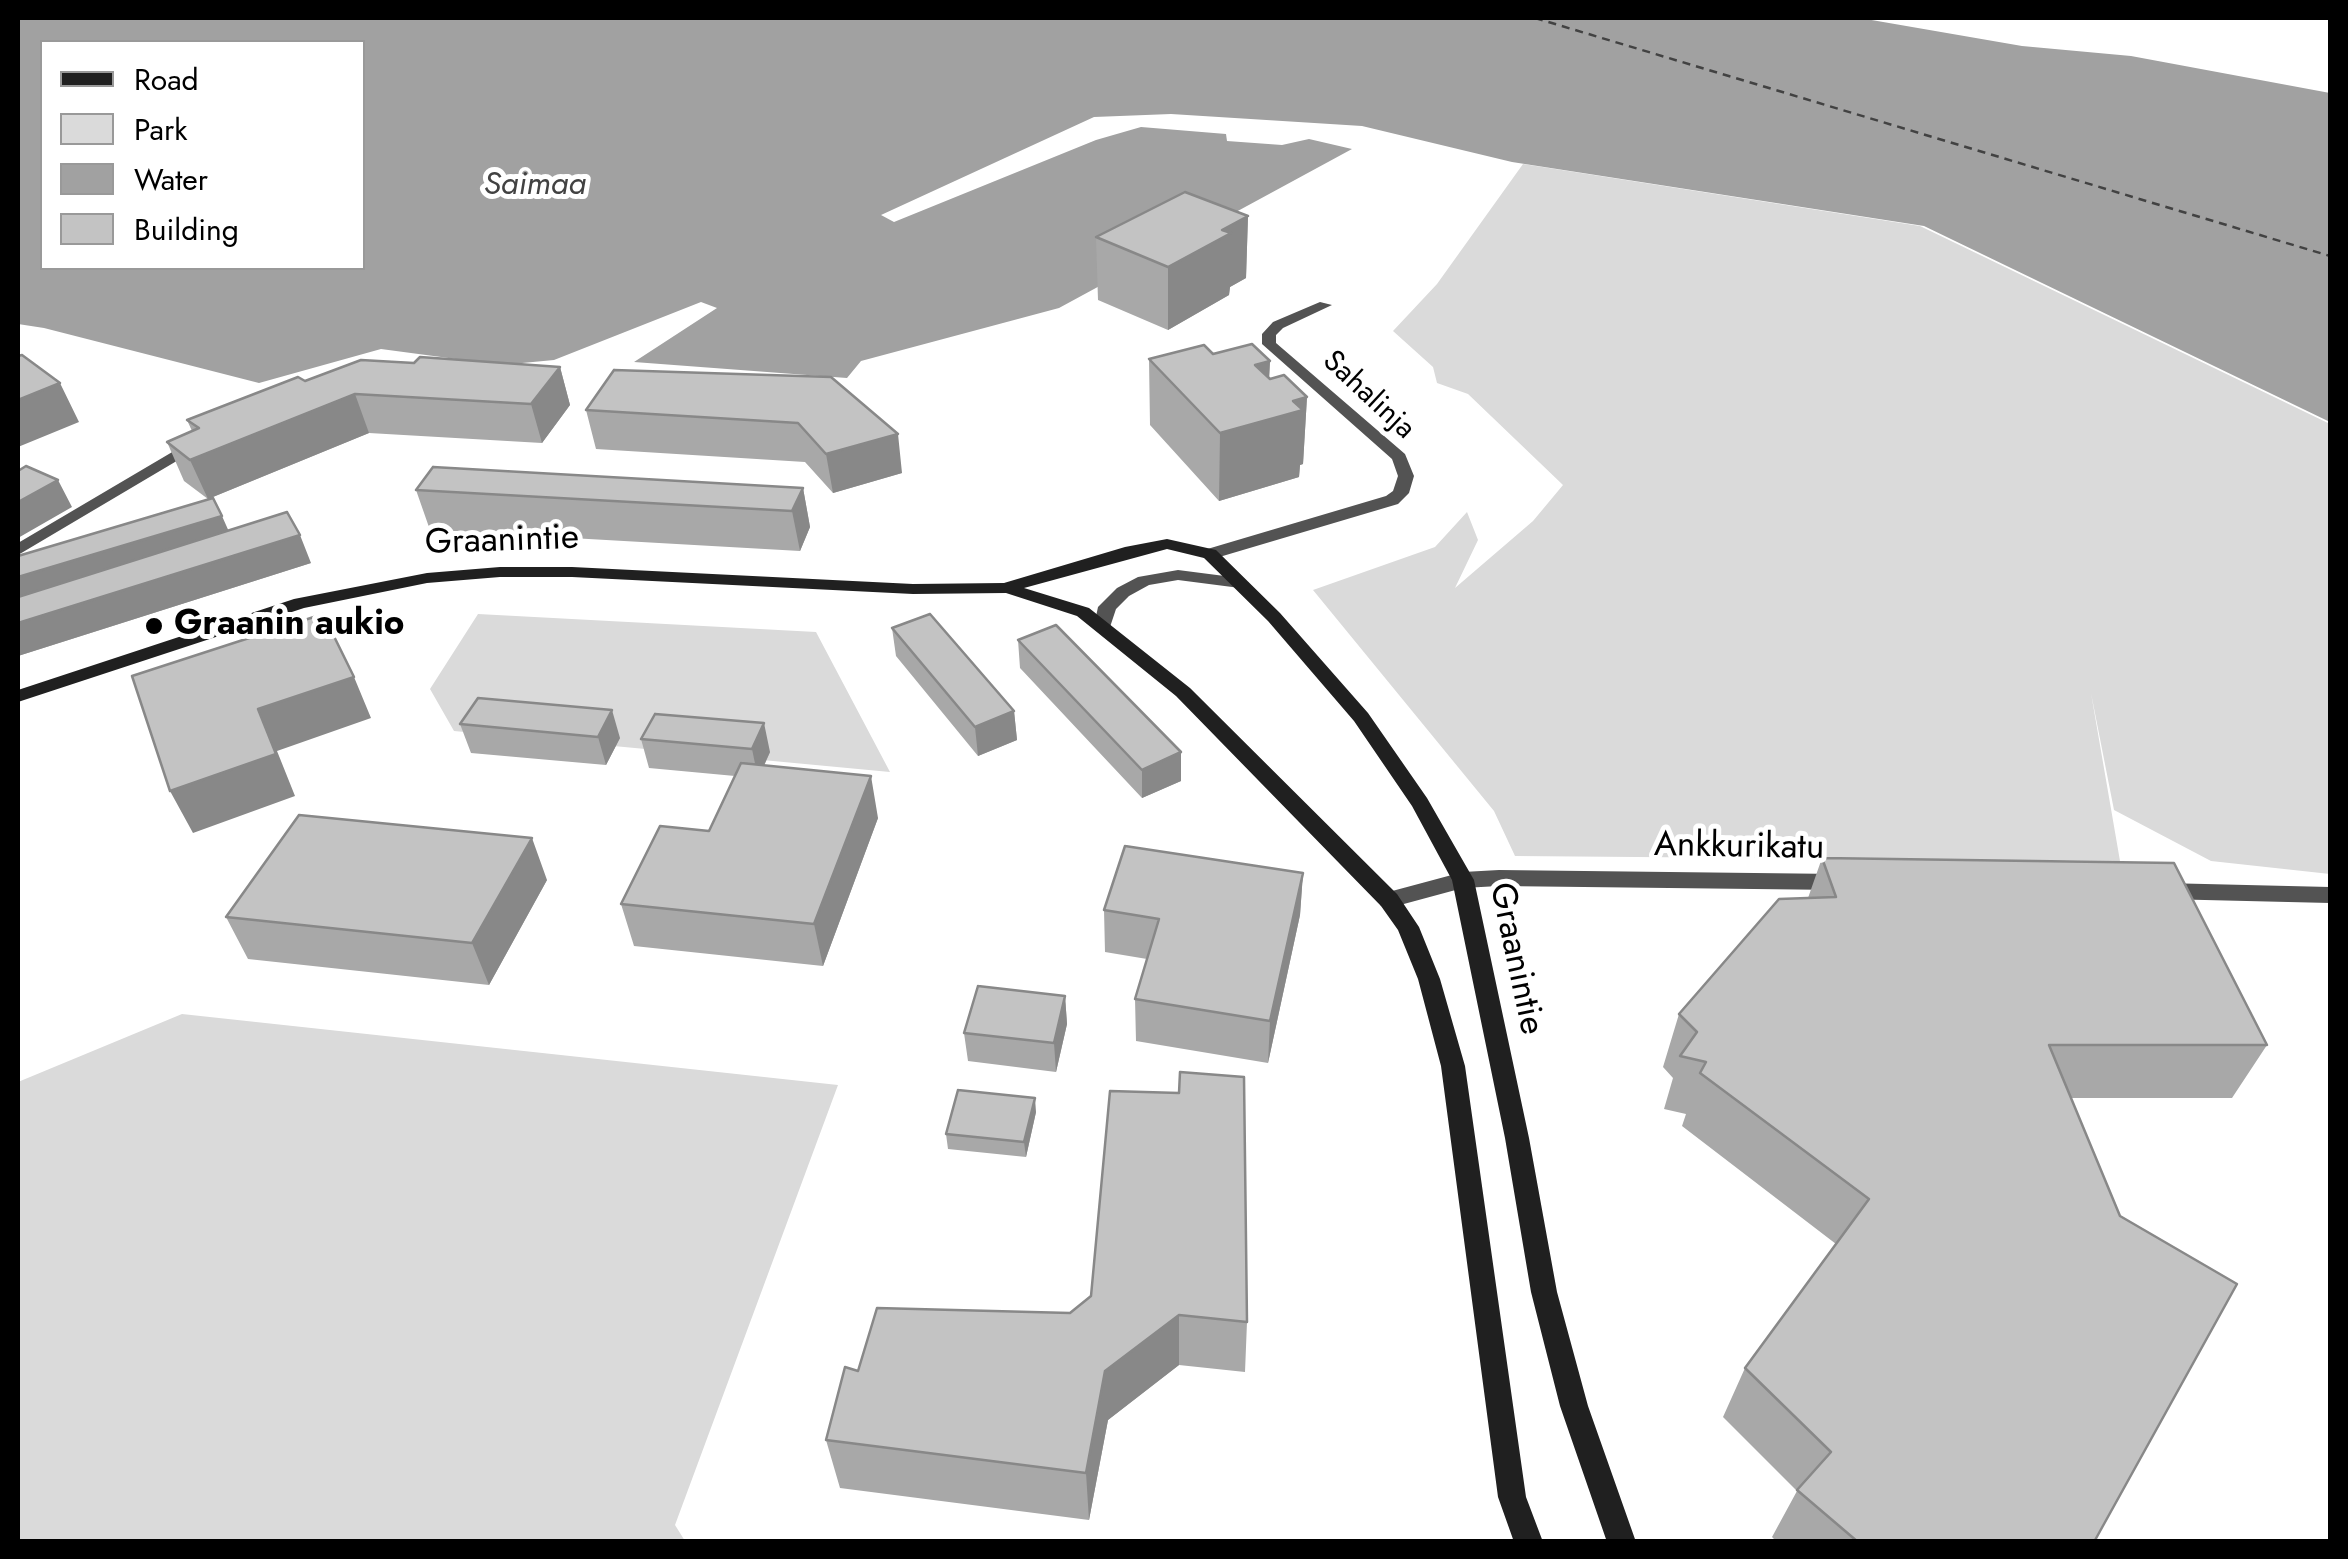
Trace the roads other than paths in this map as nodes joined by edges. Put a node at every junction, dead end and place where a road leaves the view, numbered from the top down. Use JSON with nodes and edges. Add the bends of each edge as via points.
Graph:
{"nodes":[{"id":1,"x":1325,"y":306,"type":"dead end"},
{"id":2,"x":219,"y":429,"type":"edge"},
{"id":3,"x":18,"y":550,"type":"edge"},
{"id":4,"x":1210,"y":554,"type":"junction"},
{"id":5,"x":1240,"y":583,"type":"junction"},
{"id":6,"x":1006,"y":588,"type":"junction"},
{"id":7,"x":1104,"y":626,"type":"junction"},
{"id":8,"x":18,"y":696,"type":"edge"},
{"id":9,"x":1464,"y":880,"type":"junction"},
{"id":10,"x":1855,"y":882,"type":"edge"},
{"id":11,"x":2132,"y":889,"type":"edge"},
{"id":12,"x":2330,"y":895,"type":"edge"},
{"id":13,"x":1389,"y":900,"type":"junction"},
{"id":14,"x":1529,"y":1542,"type":"edge"},
{"id":15,"x":1622,"y":1542,"type":"edge"}],
"edges":[{"from":1,"to":4,"type":"street","name":"Sahalinja","via":[[1278,325],[1269,344],[1399,457],[1406,476],[1401,493]]},
{"from":2,"to":3,"type":"street"},
{"from":4,"to":5,"type":"street","name":"Graanintie"},
{"from":4,"to":6,"type":"street","name":"Graanintie","via":[[1167,544]]},
{"from":5,"to":7,"type":"street","via":[[1193,576],[1144,580],[1107,607]]},
{"from":5,"to":9,"type":"street","name":"Graanintie","via":[[1361,716]]},
{"from":6,"to":7,"type":"street","name":"Graanintie","via":[[1082,612]]},
{"from":6,"to":8,"type":"street","name":"Graanintie","via":[[572,572],[427,578],[300,603]]},
{"from":7,"to":13,"type":"street","name":"Graanintie","via":[[1184,692]]},
{"from":9,"to":10,"type":"street","name":"Ankkurikatu"},
{"from":9,"to":13,"type":"street","name":"Ankkurikatu"},
{"from":9,"to":15,"type":"street","name":"Graanintie","via":[[1544,1292],[1574,1406]]},
{"from":11,"to":12,"type":"street"},
{"from":13,"to":14,"type":"street","name":"Graanintie","via":[[1408,927],[1453,1066],[1512,1497]]}]}
